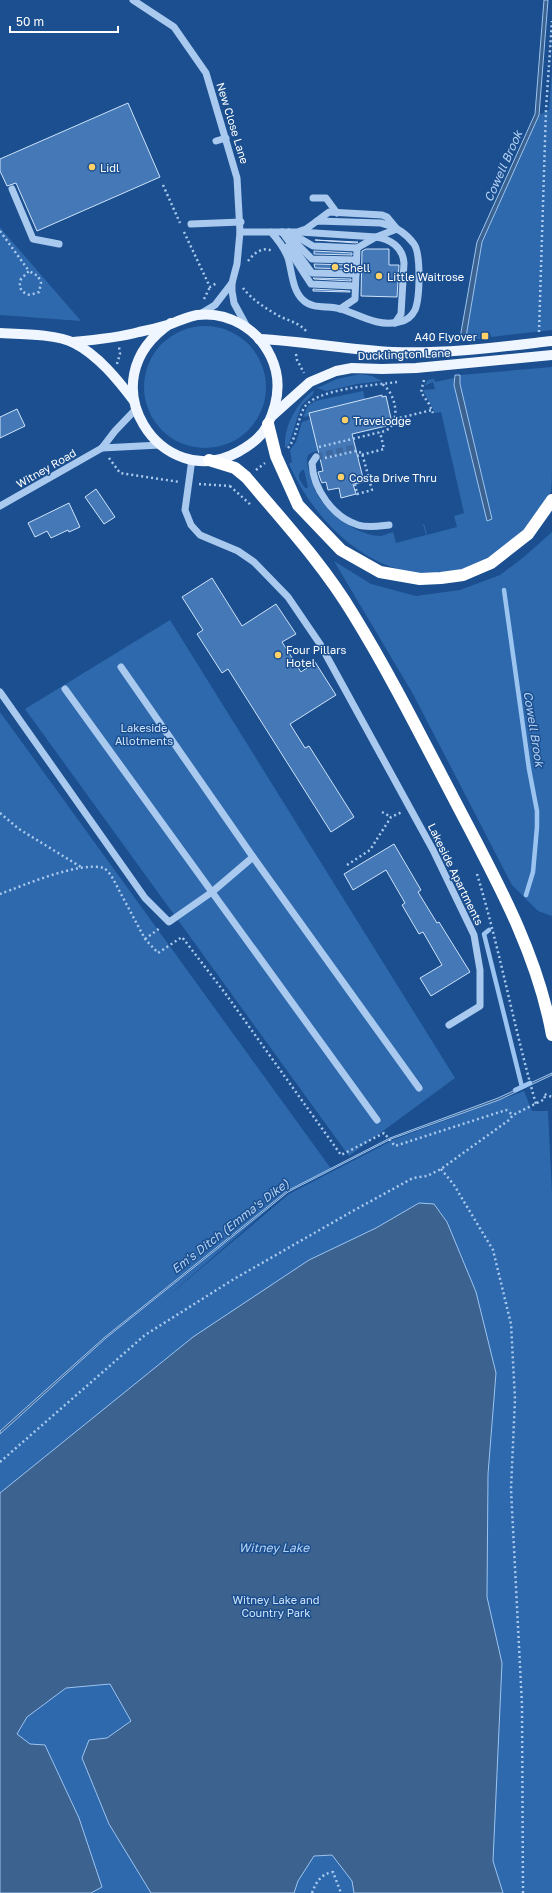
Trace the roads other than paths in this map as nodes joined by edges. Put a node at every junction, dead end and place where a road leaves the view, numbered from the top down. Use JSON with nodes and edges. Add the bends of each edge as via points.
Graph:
{"nodes":[{"id":1,"x":133,"y":0,"type":"edge"},
{"id":2,"x":226,"y":138,"type":"junction"},
{"id":3,"x":216,"y":141,"type":"dead end"},
{"id":4,"x":12,"y":189,"type":"dead end"},
{"id":5,"x":313,"y":198,"type":"dead end"},
{"id":6,"x":337,"y":213,"type":"junction"},
{"id":7,"x":317,"y":221,"type":"junction"},
{"id":8,"x":241,"y":222,"type":"junction"},
{"id":9,"x":191,"y":224,"type":"dead end"},
{"id":10,"x":397,"y":229,"type":"junction"},
{"id":11,"x":240,"y":232,"type":"junction"},
{"id":12,"x":281,"y":232,"type":"junction"},
{"id":13,"x":298,"y":232,"type":"junction"},
{"id":14,"x":376,"y":236,"type":"junction"},
{"id":15,"x":59,"y":244,"type":"dead end"},
{"id":16,"x":357,"y":248,"type":"junction"},
{"id":17,"x":356,"y":260,"type":"junction"},
{"id":18,"x":356,"y":274,"type":"junction"},
{"id":19,"x":232,"y":283,"type":"junction"},
{"id":20,"x":356,"y":286,"type":"junction"},
{"id":21,"x":340,"y":309,"type":"junction"},
{"id":22,"x":197,"y":315,"type":"junction"},
{"id":23,"x":395,"y":323,"type":"junction"},
{"id":24,"x":171,"y":324,"type":"junction"},
{"id":25,"x":249,"y":330,"type":"junction"},
{"id":26,"x":0,"y":333,"type":"edge"},
{"id":27,"x":259,"y":339,"type":"junction"},
{"id":28,"x":552,"y":341,"type":"edge"},
{"id":29,"x":73,"y":342,"type":"junction"},
{"id":30,"x":552,"y":355,"type":"edge"},
{"id":31,"x":135,"y":405,"type":"junction"},
{"id":32,"x":270,"y":420,"type":"junction"},
{"id":33,"x":160,"y":445,"type":"junction"},
{"id":34,"x":102,"y":448,"type":"junction"},
{"id":35,"x":318,"y":458,"type":"road end"},
{"id":36,"x":192,"y":459,"type":"junction"},
{"id":37,"x":209,"y":460,"type":"junction"},
{"id":38,"x":552,"y":500,"type":"edge"},
{"id":39,"x":0,"y":506,"type":"edge"},
{"id":40,"x":389,"y":525,"type":"dead end"},
{"id":41,"x":121,"y":667,"type":"dead end"},
{"id":42,"x":65,"y":689,"type":"dead end"},
{"id":43,"x":0,"y":692,"type":"edge"},
{"id":44,"x":253,"y":857,"type":"junction"},
{"id":45,"x":212,"y":892,"type":"junction"},
{"id":46,"x":449,"y":1025,"type":"dead end"},
{"id":47,"x":552,"y":1035,"type":"edge"},
{"id":48,"x":419,"y":1088,"type":"dead end"},
{"id":49,"x":377,"y":1120,"type":"dead end"}],
"edges":[{"from":1,"to":2,"type":"street","name":"New Close Lane","via":[[174,27],[206,73]]},
{"from":2,"to":3,"type":"street"},
{"from":2,"to":8,"type":"street","name":"New Close Lane","via":[[238,178]]},
{"from":4,"to":15,"type":"street","via":[[34,239]]},
{"from":5,"to":6,"type":"street","via":[[326,198]]},
{"from":6,"to":7,"type":"street","via":[[329,212]]},
{"from":6,"to":10,"type":"street","via":[[382,215]]},
{"from":7,"to":10,"type":"street","via":[[381,223]]},
{"from":7,"to":13,"type":"street"},
{"from":8,"to":9,"type":"street"},
{"from":8,"to":11,"type":"street","name":"New Close Lane"},
{"from":10,"to":14,"type":"street"},
{"from":10,"to":23,"type":"street","via":[[414,244],[418,266],[415,310],[409,318]]},
{"from":11,"to":12,"type":"street"},
{"from":11,"to":19,"type":"street","name":"New Close Lane"},
{"from":12,"to":13,"type":"street"},
{"from":12,"to":16,"type":"street","via":[[313,246]]},
{"from":12,"to":17,"type":"street","via":[[312,259]]},
{"from":12,"to":18,"type":"street","via":[[312,273]]},
{"from":12,"to":20,"type":"street","via":[[311,284]]},
{"from":12,"to":21,"type":"street","via":[[296,290],[302,300],[310,305]]},
{"from":13,"to":14,"type":"street"},
{"from":14,"to":16,"type":"street"},
{"from":14,"to":23,"type":"street","via":[[387,239],[399,248],[403,255],[402,314]]},
{"from":16,"to":17,"type":"street"},
{"from":17,"to":18,"type":"street"},
{"from":18,"to":20,"type":"street"},
{"from":19,"to":22,"type":"street","name":"New Close Lane","via":[[215,305]]},
{"from":19,"to":25,"type":"street","name":"New Close Lane","via":[[234,303]]},
{"from":20,"to":21,"type":"street","via":[[355,298]]},
{"from":21,"to":23,"type":"street","via":[[370,321]]},
{"from":22,"to":24,"type":"main road"},
{"from":22,"to":25,"type":"main road","via":[[238,322]]},
{"from":24,"to":29,"type":"main road","via":[[118,337]]},
{"from":24,"to":31,"type":"main road","via":[[151,340],[137,362],[133,388]]},
{"from":25,"to":27,"type":"main road"},
{"from":26,"to":29,"type":"main road","via":[[58,338]]},
{"from":27,"to":28,"type":"main road","name":"Ducklington Lane","via":[[359,350],[417,352],[454,351]]},
{"from":27,"to":32,"type":"main road","via":[[274,362],[277,376],[276,403]]},
{"from":29,"to":31,"type":"main road","via":[[108,371]]},
{"from":30,"to":32,"type":"main road","name":"Ducklington Lane","via":[[416,368],[347,368],[310,382]]},
{"from":31,"to":33,"type":"main road","via":[[143,425]]},
{"from":31,"to":34,"type":"street","name":"Witney Road"},
{"from":32,"to":37,"type":"main road","via":[[257,439],[246,448],[234,455]]},
{"from":32,"to":38,"type":"highway","via":[[276,456],[298,505],[341,550],[380,572],[420,579],[470,572],[491,563],[528,534]]},
{"from":33,"to":34,"type":"street","name":"Witney Road"},
{"from":33,"to":36,"type":"main road","via":[[171,452]]},
{"from":34,"to":39,"type":"street","name":"Witney Road"},
{"from":35,"to":40,"type":"street","via":[[312,463],[316,486],[342,518],[358,525]]},
{"from":36,"to":37,"type":"main road"},
{"from":36,"to":46,"type":"street","name":"Lakeside Apartments","via":[[185,510],[191,525],[200,535],[238,551],[254,562],[288,597],[320,644],[401,791],[474,935],[480,970],[480,1006]]},
{"from":37,"to":47,"type":"highway","via":[[235,468],[246,477],[319,565],[353,614],[499,884],[526,944]]},
{"from":41,"to":44,"type":"street"},
{"from":42,"to":45,"type":"street"},
{"from":43,"to":45,"type":"street","via":[[146,898],[169,922]]},
{"from":44,"to":45,"type":"street"},
{"from":44,"to":48,"type":"street"},
{"from":45,"to":49,"type":"street"}]}
